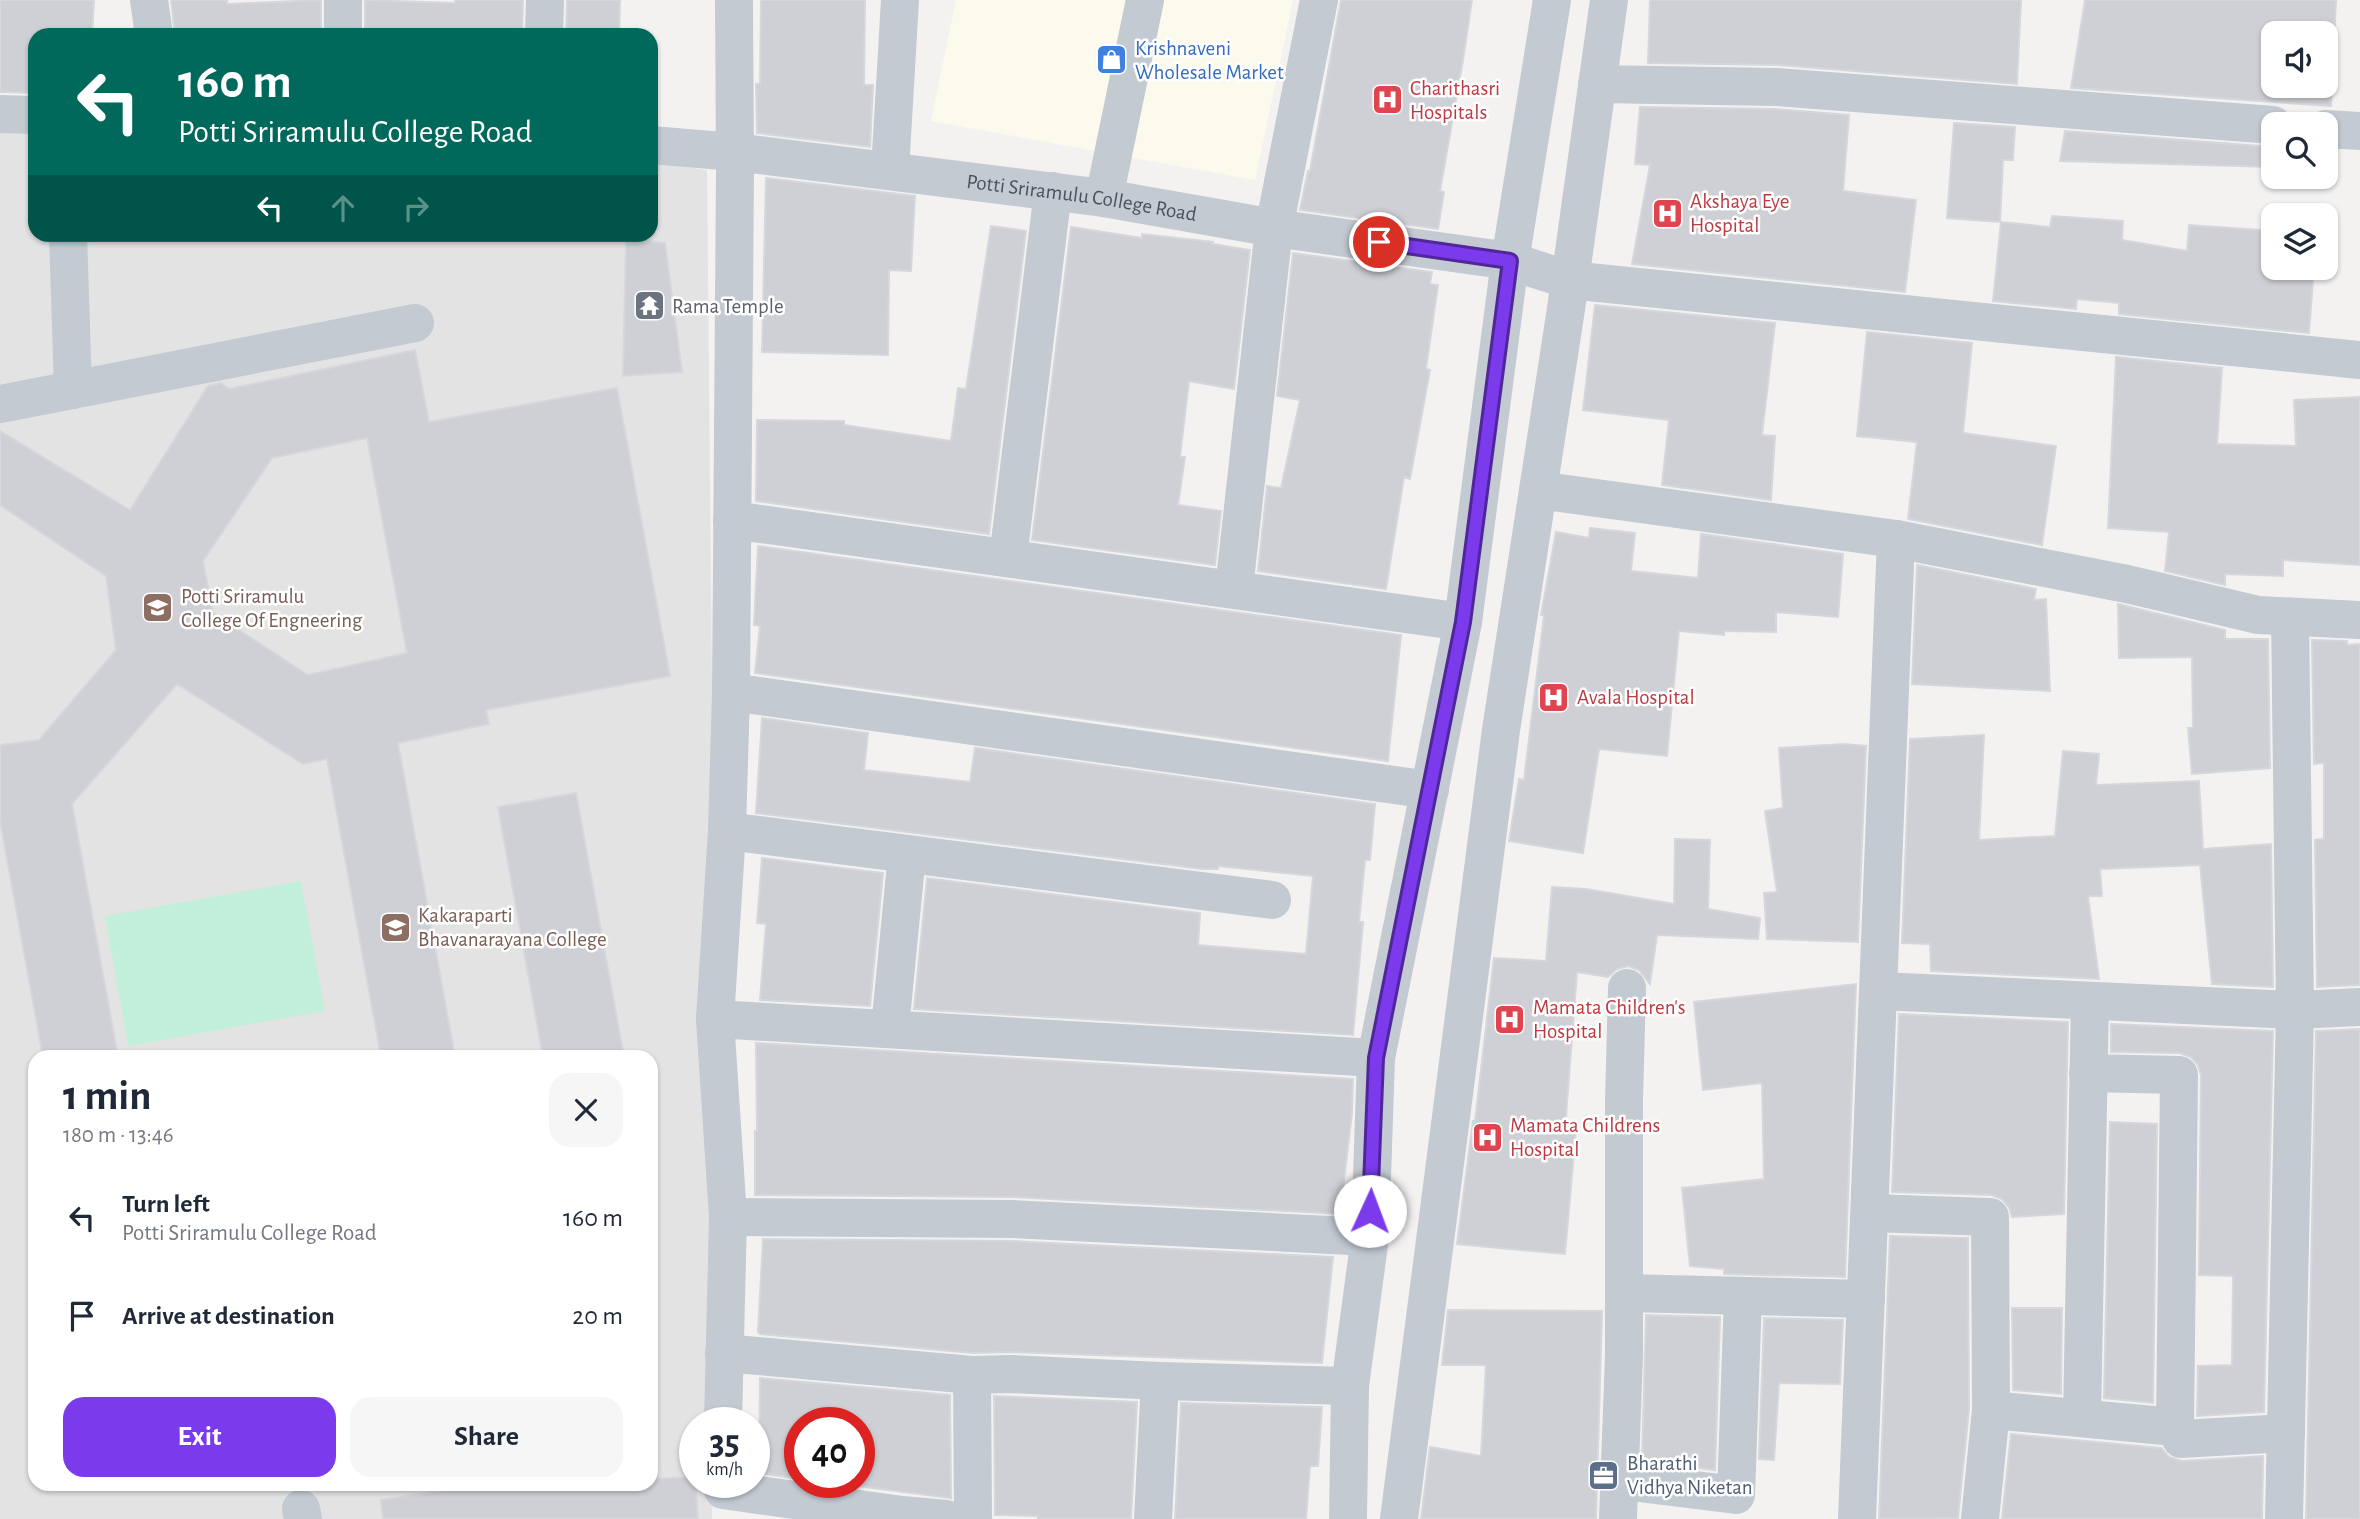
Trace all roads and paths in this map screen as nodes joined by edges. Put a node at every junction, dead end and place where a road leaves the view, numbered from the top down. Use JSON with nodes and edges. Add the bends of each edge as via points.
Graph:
{"nodes":[{"id":1,"x":149,"y":0,"type":"edge"},
{"id":2,"x":343,"y":0,"type":"edge"},
{"id":3,"x":545,"y":0,"type":"edge"},
{"id":4,"x":734,"y":0,"type":"edge"},
{"id":5,"x":900,"y":0,"type":"edge"},
{"id":6,"x":1145,"y":0,"type":"edge"},
{"id":7,"x":1319,"y":0,"type":"edge"},
{"id":8,"x":1552,"y":0,"type":"edge"},
{"id":9,"x":1609,"y":0,"type":"edge"},
{"id":10,"x":154,"y":28,"type":"edge"},
{"id":11,"x":343,"y":28,"type":"edge"},
{"id":12,"x":544,"y":28,"type":"edge"},
{"id":13,"x":1597,"y":84,"type":"junction"},
{"id":14,"x":0,"y":114,"type":"edge"},
{"id":15,"x":28,"y":115,"type":"edge"},
{"id":16,"x":2261,"y":124,"type":"edge"},
{"id":17,"x":2338,"y":130,"type":"edge"},
{"id":18,"x":2360,"y":131,"type":"edge"},
{"id":19,"x":658,"y":146,"type":"edge"},
{"id":20,"x":735,"y":152,"type":"junction"},
{"id":21,"x":890,"y":171,"type":"junction"},
{"id":22,"x":1053,"y":191,"type":"junction"},
{"id":23,"x":1104,"y":198,"type":"junction"},
{"id":24,"x":1274,"y":228,"type":"junction"},
{"id":25,"x":68,"y":242,"type":"edge"},
{"id":26,"x":1510,"y":261,"type":"junction"},
{"id":27,"x":1569,"y":279,"type":"junction"},
{"id":28,"x":415,"y":323,"type":"dead end"},
{"id":29,"x":2360,"y":360,"type":"edge"},
{"id":30,"x":74,"y":390,"type":"junction"},
{"id":31,"x":0,"y":404,"type":"edge"},
{"id":32,"x":1538,"y":490,"type":"junction"},
{"id":33,"x":732,"y":520,"type":"junction"},
{"id":34,"x":1896,"y":539,"type":"junction"},
{"id":35,"x":1007,"y":558,"type":"junction"},
{"id":36,"x":1234,"y":589,"type":"junction"},
{"id":37,"x":2290,"y":617,"type":"junction"},
{"id":38,"x":2360,"y":620,"type":"edge"},
{"id":39,"x":1463,"y":622,"type":"junction"},
{"id":40,"x":731,"y":692,"type":"junction"},
{"id":41,"x":1430,"y":790,"type":"junction"},
{"id":42,"x":727,"y":831,"type":"junction"},
{"id":43,"x":907,"y":854,"type":"junction"},
{"id":44,"x":1272,"y":900,"type":"dead end"},
{"id":45,"x":1627,"y":988,"type":"dead end"},
{"id":46,"x":1878,"y":991,"type":"junction"},
{"id":47,"x":2090,"y":1001,"type":"junction"},
{"id":48,"x":2360,"y":1007,"type":"edge"},
{"id":49,"x":2295,"y":1010,"type":"junction"},
{"id":50,"x":715,"y":1019,"type":"junction"},
{"id":51,"x":890,"y":1028,"type":"junction"},
{"id":52,"x":1376,"y":1058,"type":"junction"},
{"id":53,"x":2088,"y":1073,"type":"junction"},
{"id":54,"x":1870,"y":1213,"type":"junction"},
{"id":55,"x":728,"y":1217,"type":"junction"},
{"id":56,"x":1370,"y":1237,"type":"junction"},
{"id":57,"x":1625,"y":1293,"type":"junction"},
{"id":58,"x":1743,"y":1296,"type":"junction"},
{"id":59,"x":1866,"y":1299,"type":"junction"},
{"id":60,"x":724,"y":1353,"type":"junction"},
{"id":61,"x":972,"y":1375,"type":"junction"},
{"id":62,"x":1160,"y":1381,"type":"junction"},
{"id":63,"x":1350,"y":1386,"type":"junction"},
{"id":64,"x":723,"y":1407,"type":"edge"},
{"id":65,"x":1990,"y":1410,"type":"junction"},
{"id":66,"x":2082,"y":1418,"type":"junction"},
{"id":67,"x":2175,"y":1427,"type":"junction"},
{"id":68,"x":2286,"y":1433,"type":"junction"},
{"id":69,"x":1619,"y":1476,"type":"junction"},
{"id":70,"x":733,"y":1498,"type":"edge"},
{"id":71,"x":946,"y":1519,"type":"edge"},
{"id":72,"x":973,"y":1519,"type":"edge"},
{"id":73,"x":1153,"y":1519,"type":"edge"},
{"id":74,"x":1348,"y":1519,"type":"edge"},
{"id":75,"x":1399,"y":1519,"type":"edge"},
{"id":76,"x":1618,"y":1519,"type":"edge"},
{"id":77,"x":1857,"y":1519,"type":"edge"},
{"id":78,"x":1980,"y":1519,"type":"edge"},
{"id":79,"x":2284,"y":1519,"type":"edge"}],
"edges":[{"from":1,"to":10,"type":"street"},
{"from":2,"to":11,"type":"street"},
{"from":3,"to":12,"type":"street"},
{"from":4,"to":20,"type":"street"},
{"from":5,"to":21,"type":"street"},
{"from":6,"to":23,"type":"street"},
{"from":7,"to":24,"type":"street"},
{"from":8,"to":26,"type":"street"},
{"from":9,"to":13,"type":"street"},
{"from":13,"to":16,"type":"street","via":[[1776,87]]},
{"from":13,"to":27,"type":"street"},
{"from":14,"to":15,"type":"street"},
{"from":17,"to":18,"type":"street"},
{"from":19,"to":20,"type":"street","name":"Potti Sriramulu College Road"},
{"from":20,"to":21,"type":"street","name":"Potti Sriramulu College Road"},
{"from":20,"to":33,"type":"street"},
{"from":21,"to":22,"type":"street","name":"Potti Sriramulu College Road"},
{"from":22,"to":23,"type":"street","name":"Potti Sriramulu College Road"},
{"from":22,"to":35,"type":"street"},
{"from":23,"to":24,"type":"street","name":"Potti Sriramulu College Road"},
{"from":24,"to":26,"type":"street","name":"Potti Sriramulu College Road"},
{"from":24,"to":36,"type":"street"},
{"from":25,"to":30,"type":"street"},
{"from":26,"to":27,"type":"street","name":"Potti Sriramulu College Road"},
{"from":26,"to":39,"type":"street"},
{"from":27,"to":29,"type":"street","name":"Potti Sriramulu College Road"},
{"from":27,"to":32,"type":"street"},
{"from":28,"to":30,"type":"street"},
{"from":30,"to":31,"type":"street"},
{"from":32,"to":34,"type":"street"},
{"from":32,"to":75,"type":"street","via":[[1501,730]]},
{"from":33,"to":35,"type":"street"},
{"from":33,"to":40,"type":"street"},
{"from":34,"to":37,"type":"street","via":[[2258,615]]},
{"from":34,"to":46,"type":"street"},
{"from":35,"to":36,"type":"street"},
{"from":36,"to":39,"type":"street"},
{"from":37,"to":38,"type":"street"},
{"from":37,"to":49,"type":"street"},
{"from":39,"to":41,"type":"street"},
{"from":40,"to":41,"type":"street"},
{"from":40,"to":42,"type":"street"},
{"from":41,"to":52,"type":"street"},
{"from":42,"to":43,"type":"street"},
{"from":42,"to":50,"type":"street"},
{"from":43,"to":44,"type":"street"},
{"from":43,"to":51,"type":"street"},
{"from":45,"to":57,"type":"street"},
{"from":46,"to":47,"type":"street"},
{"from":46,"to":54,"type":"street"},
{"from":47,"to":49,"type":"street"},
{"from":47,"to":53,"type":"street"},
{"from":48,"to":49,"type":"street"},
{"from":49,"to":68,"type":"street"},
{"from":50,"to":51,"type":"street"},
{"from":50,"to":55,"type":"street"},
{"from":51,"to":52,"type":"street"},
{"from":52,"to":56,"type":"street"},
{"from":53,"to":66,"type":"street"},
{"from":53,"to":67,"type":"street","via":[[2179,1075]]},
{"from":54,"to":59,"type":"street"},
{"from":54,"to":65,"type":"street","via":[[1990,1217]]},
{"from":55,"to":56,"type":"street","via":[[1013,1219]]},
{"from":55,"to":60,"type":"street"},
{"from":56,"to":63,"type":"street"},
{"from":57,"to":58,"type":"street"},
{"from":57,"to":69,"type":"street"},
{"from":58,"to":59,"type":"street"},
{"from":58,"to":69,"type":"street","via":[[1736,1495],[1630,1482]]},
{"from":59,"to":77,"type":"street"},
{"from":60,"to":61,"type":"street"},
{"from":60,"to":64,"type":"street"},
{"from":61,"to":62,"type":"street"},
{"from":61,"to":72,"type":"street"},
{"from":62,"to":63,"type":"street"},
{"from":62,"to":73,"type":"street"},
{"from":63,"to":74,"type":"street"},
{"from":65,"to":66,"type":"street"},
{"from":65,"to":78,"type":"street"},
{"from":66,"to":67,"type":"street"},
{"from":67,"to":68,"type":"street","via":[[2181,1439]]},
{"from":68,"to":79,"type":"street"},
{"from":69,"to":76,"type":"street"},
{"from":70,"to":71,"type":"street"}]}
